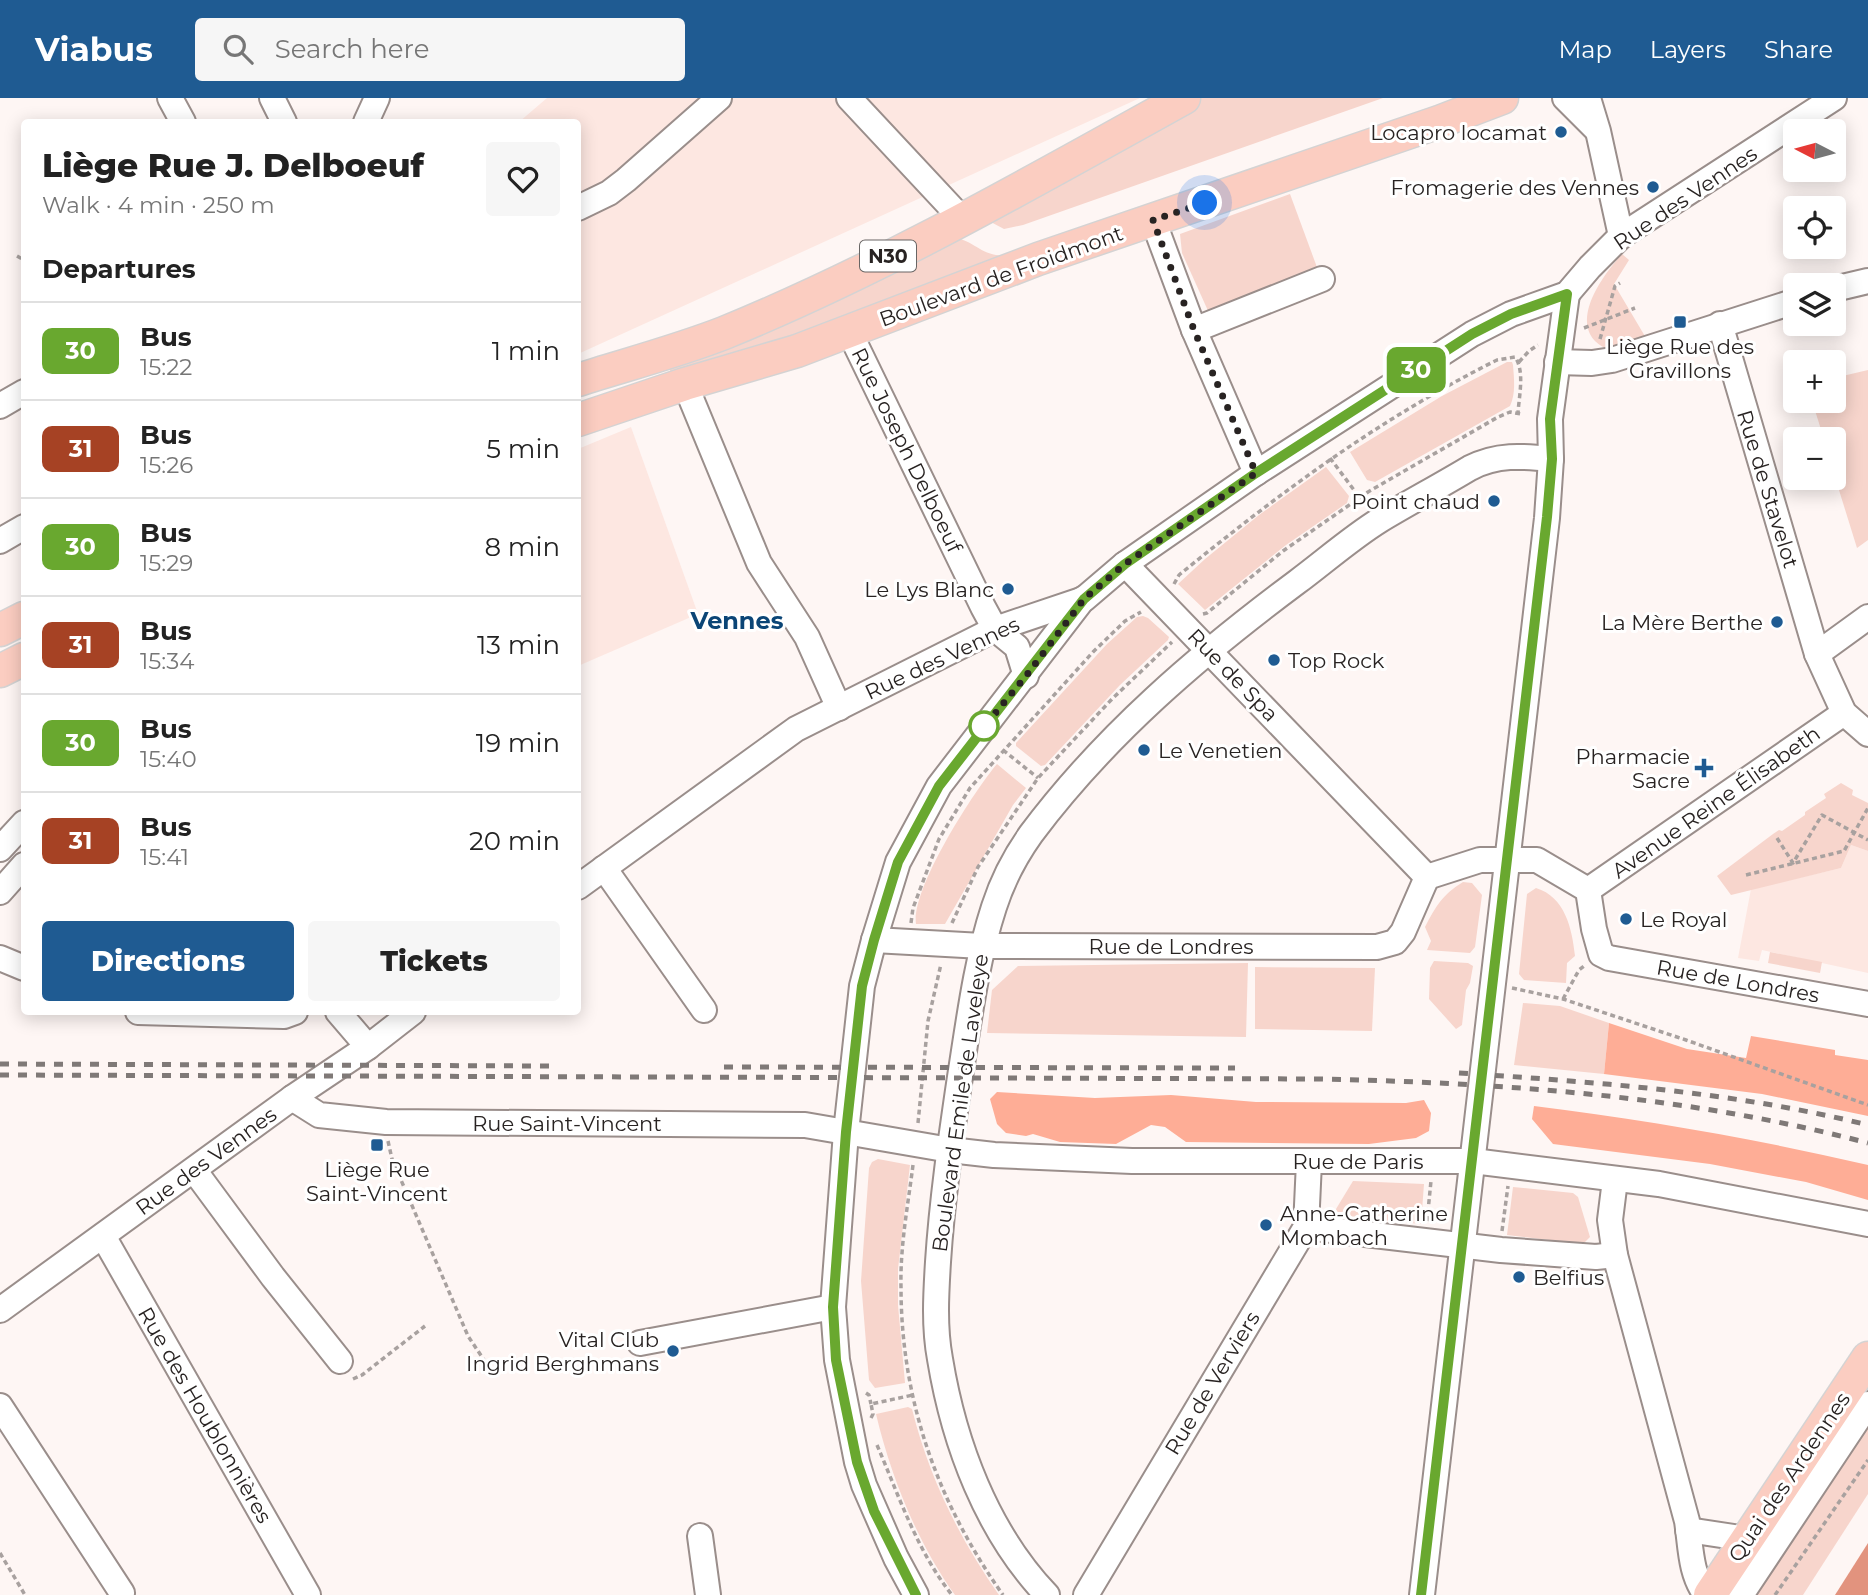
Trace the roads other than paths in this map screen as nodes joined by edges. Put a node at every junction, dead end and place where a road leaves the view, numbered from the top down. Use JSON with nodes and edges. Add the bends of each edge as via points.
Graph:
{"nodes":[{"id":1,"x":170,"y":98,"type":"edge"},
{"id":2,"x":272,"y":98,"type":"edge"},
{"id":3,"x":377,"y":98,"type":"edge"},
{"id":4,"x":719,"y":98,"type":"edge"},
{"id":5,"x":849,"y":98,"type":"edge"},
{"id":6,"x":1184,"y":98,"type":"edge"},
{"id":7,"x":1502,"y":98,"type":"edge"},
{"id":8,"x":1564,"y":98,"type":"edge"},
{"id":9,"x":1588,"y":98,"type":"edge"},
{"id":10,"x":1602,"y":98,"type":"edge"},
{"id":11,"x":1835,"y":98,"type":"edge"},
{"id":12,"x":181,"y":119,"type":"edge"},
{"id":13,"x":282,"y":119,"type":"edge"},
{"id":14,"x":367,"y":119,"type":"edge"},
{"id":15,"x":1598,"y":131,"type":"junction"},
{"id":16,"x":581,"y":206,"type":"edge"},
{"id":17,"x":962,"y":219,"type":"junction"},
{"id":18,"x":1153,"y":220,"type":"junction"},
{"id":19,"x":1621,"y":236,"type":"junction"},
{"id":20,"x":1322,"y":279,"type":"dead end"},
{"id":21,"x":1868,"y":281,"type":"edge"},
{"id":22,"x":1846,"y":286,"type":"edge"},
{"id":23,"x":1567,"y":294,"type":"junction"},
{"id":24,"x":1783,"y":305,"type":"edge"},
{"id":25,"x":1720,"y":324,"type":"junction"},
{"id":26,"x":1194,"y":330,"type":"junction"},
{"id":27,"x":849,"y":331,"type":"junction"},
{"id":28,"x":1557,"y":362,"type":"junction"},
{"id":29,"x":581,"y":379,"type":"edge"},
{"id":30,"x":685,"y":384,"type":"junction"},
{"id":31,"x":21,"y":394,"type":"edge"},
{"id":32,"x":0,"y":407,"type":"edge"},
{"id":33,"x":581,"y":419,"type":"edge"},
{"id":34,"x":1552,"y":459,"type":"junction"},
{"id":35,"x":1256,"y":473,"type":"junction"},
{"id":36,"x":21,"y":529,"type":"edge"},
{"id":37,"x":0,"y":541,"type":"edge"},
{"id":38,"x":1125,"y":564,"type":"junction"},
{"id":39,"x":1084,"y":599,"type":"junction"},
{"id":40,"x":1868,"y":617,"type":"edge"},
{"id":41,"x":21,"y":620,"type":"edge"},
{"id":42,"x":995,"y":628,"type":"junction"},
{"id":43,"x":0,"y":630,"type":"edge"},
{"id":44,"x":1210,"y":651,"type":"junction"},
{"id":45,"x":1816,"y":654,"type":"junction"},
{"id":46,"x":21,"y":660,"type":"edge"},
{"id":47,"x":0,"y":671,"type":"edge"},
{"id":48,"x":1026,"y":676,"type":"junction"},
{"id":49,"x":839,"y":708,"type":"junction"},
{"id":50,"x":1844,"y":713,"type":"junction"},
{"id":51,"x":1868,"y":734,"type":"edge"},
{"id":52,"x":21,"y":826,"type":"edge"},
{"id":53,"x":0,"y":849,"type":"edge"},
{"id":54,"x":1508,"y":859,"type":"junction"},
{"id":55,"x":21,"y":868,"type":"edge"},
{"id":56,"x":604,"y":868,"type":"junction"},
{"id":57,"x":1427,"y":877,"type":"junction"},
{"id":58,"x":581,"y":885,"type":"edge"},
{"id":59,"x":1588,"y":890,"type":"junction"},
{"id":60,"x":0,"y":892,"type":"edge"},
{"id":61,"x":874,"y":940,"type":"junction"},
{"id":62,"x":982,"y":946,"type":"junction"},
{"id":63,"x":0,"y":958,"type":"edge"},
{"id":64,"x":21,"y":967,"type":"edge"},
{"id":65,"x":1868,"y":1004,"type":"edge"},
{"id":66,"x":704,"y":1010,"type":"dead end"},
{"id":67,"x":248,"y":1015,"type":"edge"},
{"id":68,"x":287,"y":1015,"type":"edge"},
{"id":69,"x":341,"y":1015,"type":"edge"},
{"id":70,"x":409,"y":1015,"type":"edge"},
{"id":71,"x":368,"y":1047,"type":"junction"},
{"id":72,"x":292,"y":1098,"type":"junction"},
{"id":73,"x":846,"y":1132,"type":"junction"},
{"id":74,"x":950,"y":1150,"type":"junction"},
{"id":75,"x":1473,"y":1161,"type":"junction"},
{"id":76,"x":1308,"y":1162,"type":"junction"},
{"id":77,"x":194,"y":1170,"type":"junction"},
{"id":78,"x":1615,"y":1180,"type":"junction"},
{"id":79,"x":1868,"y":1224,"type":"edge"},
{"id":80,"x":1306,"y":1227,"type":"junction"},
{"id":81,"x":103,"y":1236,"type":"junction"},
{"id":82,"x":1463,"y":1246,"type":"junction"},
{"id":83,"x":1615,"y":1255,"type":"junction"},
{"id":84,"x":833,"y":1307,"type":"junction"},
{"id":85,"x":0,"y":1310,"type":"edge"},
{"id":86,"x":640,"y":1343,"type":"dead end"},
{"id":87,"x":1868,"y":1358,"type":"edge"},
{"id":88,"x":340,"y":1361,"type":"road end"},
{"id":89,"x":1868,"y":1404,"type":"edge"},
{"id":90,"x":0,"y":1406,"type":"edge"},
{"id":91,"x":1688,"y":1530,"type":"junction"},
{"id":92,"x":700,"y":1536,"type":"dead end"},
{"id":93,"x":1747,"y":1539,"type":"junction"},
{"id":94,"x":122,"y":1593,"type":"dead end"},
{"id":95,"x":308,"y":1595,"type":"edge"},
{"id":96,"x":708,"y":1595,"type":"edge"},
{"id":97,"x":916,"y":1595,"type":"edge"},
{"id":98,"x":1047,"y":1595,"type":"edge"},
{"id":99,"x":1086,"y":1595,"type":"edge"},
{"id":100,"x":1422,"y":1595,"type":"edge"},
{"id":101,"x":1708,"y":1595,"type":"edge"},
{"id":102,"x":1741,"y":1595,"type":"edge"}],
"edges":[{"from":1,"to":12,"type":"street"},
{"from":2,"to":13,"type":"street"},
{"from":3,"to":14,"type":"street"},
{"from":4,"to":16,"type":"street","via":[[626,180]]},
{"from":5,"to":17,"type":"street"},
{"from":6,"to":17,"type":"main road","number":"N30"},
{"from":7,"to":18,"type":"main road","name":"Boulevard de Froidmont"},
{"from":8,"to":15,"type":"street"},
{"from":9,"to":15,"type":"street"},
{"from":10,"to":15,"type":"street"},
{"from":11,"to":19,"type":"street","name":"Rue des Vennes"},
{"from":15,"to":19,"type":"street"},
{"from":17,"to":29,"type":"main road","number":"N30","via":[[723,333]]},
{"from":18,"to":26,"type":"street"},
{"from":18,"to":27,"type":"main road","name":"Boulevard de Froidmont"},
{"from":19,"to":23,"type":"street","name":"Rue des Vennes"},
{"from":20,"to":26,"type":"street"},
{"from":21,"to":22,"type":"street"},
{"from":23,"to":28,"type":"street"},
{"from":23,"to":35,"type":"street","name":"Rue des Vennes","via":[[1472,334]]},
{"from":24,"to":25,"type":"street"},
{"from":25,"to":28,"type":"street","via":[[1612,360]]},
{"from":25,"to":45,"type":"street","name":"Rue de Stavelot"},
{"from":26,"to":35,"type":"street"},
{"from":27,"to":30,"type":"main road","name":"Boulevard de Froidmont"},
{"from":27,"to":42,"type":"street","name":"Rue Joseph Delboeuf"},
{"from":28,"to":34,"type":"street","via":[[1550,419]]},
{"from":30,"to":33,"type":"main road","name":"Boulevard de Froidmont"},
{"from":30,"to":49,"type":"street","via":[[759,564],[807,637]]},
{"from":31,"to":32,"type":"street"},
{"from":34,"to":44,"type":"street","name":"Boulevard Emile de Laveleye","via":[[1516,455],[1485,460],[1470,468],[1377,522]]},
{"from":34,"to":54,"type":"street"},
{"from":35,"to":38,"type":"street","name":"Rue des Vennes"},
{"from":36,"to":37,"type":"street"},
{"from":38,"to":39,"type":"street","name":"Rue des Vennes"},
{"from":38,"to":44,"type":"street","name":"Rue de Spa"},
{"from":39,"to":42,"type":"street","name":"Rue des Vennes"},
{"from":39,"to":48,"type":"street"},
{"from":40,"to":45,"type":"street"},
{"from":41,"to":43,"type":"main road"},
{"from":42,"to":48,"type":"street","name":"Rue Joseph Delboeuf","via":[[1017,647]]},
{"from":42,"to":49,"type":"street","name":"Rue des Vennes"},
{"from":44,"to":57,"type":"street","name":"Rue de Spa"},
{"from":44,"to":62,"type":"street","name":"Boulevard Emile de Laveleye","via":[[1168,684],[1090,764],[1030,836],[995,904]]},
{"from":45,"to":50,"type":"street"},
{"from":46,"to":47,"type":"main road"},
{"from":48,"to":61,"type":"street","via":[[939,786],[898,862]]},
{"from":49,"to":56,"type":"street","name":"Rue des Vennes","via":[[796,729]]},
{"from":50,"to":51,"type":"street"},
{"from":50,"to":59,"type":"street","name":"Avenue Reine Élisabeth"},
{"from":52,"to":53,"type":"street"},
{"from":54,"to":57,"type":"street","via":[[1480,860]]},
{"from":54,"to":59,"type":"street","via":[[1537,860]]},
{"from":54,"to":75,"type":"street"},
{"from":55,"to":60,"type":"street"},
{"from":56,"to":58,"type":"street","name":"Rue des Vennes"},
{"from":56,"to":66,"type":"street"},
{"from":57,"to":62,"type":"street","name":"Rue de Londres","via":[[1403,932],[1395,942],[1377,947]]},
{"from":59,"to":65,"type":"street","name":"Rue de Londres","via":[[1594,929],[1605,956]]},
{"from":61,"to":62,"type":"street","name":"Rue de Londres"},
{"from":61,"to":73,"type":"street","via":[[862,986]]},
{"from":62,"to":74,"type":"street","name":"Boulevard Emile de Laveleye"},
{"from":63,"to":64,"type":"street"},
{"from":67,"to":68,"type":"street"},
{"from":69,"to":71,"type":"street"},
{"from":70,"to":71,"type":"street","name":"Rue des Vennes"},
{"from":71,"to":72,"type":"street","name":"Rue des Vennes"},
{"from":72,"to":73,"type":"street","name":"Rue Saint-Vincent","via":[[319,1115],[386,1122],[805,1125]]},
{"from":72,"to":77,"type":"street","name":"Rue des Vennes"},
{"from":73,"to":74,"type":"street","name":"Rue de Paris"},
{"from":73,"to":84,"type":"street"},
{"from":74,"to":76,"type":"street","name":"Rue de Paris","via":[[1132,1161]]},
{"from":74,"to":98,"type":"street","name":"Boulevard Emile de Laveleye","via":[[936,1302],[943,1375],[972,1475],[996,1525]]},
{"from":75,"to":76,"type":"street","name":"Rue de Paris"},
{"from":75,"to":78,"type":"street","name":"Rue de Paris"},
{"from":75,"to":82,"type":"street"},
{"from":76,"to":80,"type":"street","name":"Rue de Verviers"},
{"from":77,"to":81,"type":"street","name":"Rue des Vennes"},
{"from":77,"to":88,"type":"street"},
{"from":78,"to":79,"type":"street","name":"Rue de Paris","via":[[1659,1184]]},
{"from":78,"to":83,"type":"street","via":[[1610,1220]]},
{"from":80,"to":82,"type":"street"},
{"from":80,"to":99,"type":"street","name":"Rue de Verviers"},
{"from":81,"to":85,"type":"street","name":"Rue des Vennes"},
{"from":81,"to":95,"type":"street","name":"Rue des Houblonnières"},
{"from":82,"to":83,"type":"street"},
{"from":82,"to":100,"type":"street"},
{"from":83,"to":91,"type":"street"},
{"from":84,"to":86,"type":"street"},
{"from":84,"to":97,"type":"street","via":[[836,1360],[857,1462],[874,1511]]},
{"from":87,"to":93,"type":"main road","name":"Quai des Ardennes"},
{"from":89,"to":102,"type":"street","name":"Quai des Ardennes"},
{"from":90,"to":94,"type":"street"},
{"from":91,"to":93,"type":"street"},
{"from":91,"to":101,"type":"street","via":[[1692,1564]]},
{"from":92,"to":96,"type":"street"},
{"from":93,"to":101,"type":"main road","name":"Quai des Ardennes"}]}
